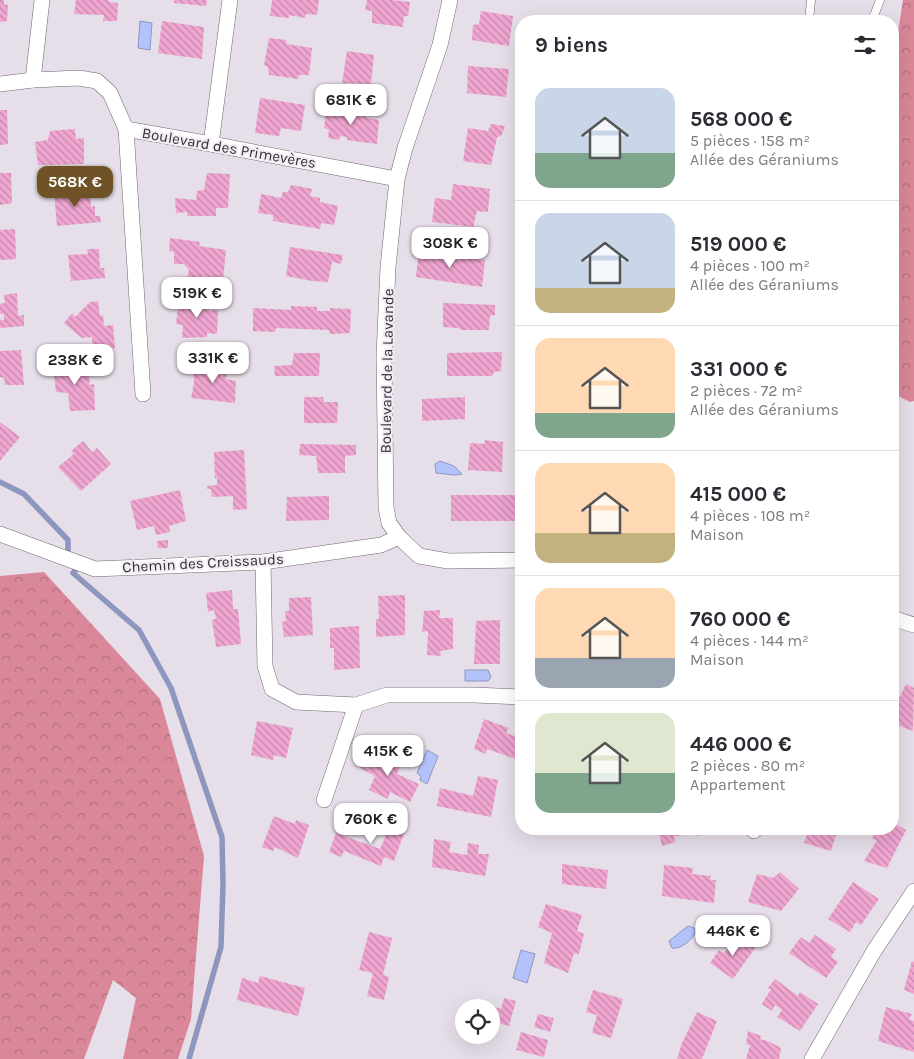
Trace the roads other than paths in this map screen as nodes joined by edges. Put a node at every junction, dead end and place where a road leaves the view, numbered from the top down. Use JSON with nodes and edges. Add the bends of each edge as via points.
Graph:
{"nodes":[{"id":1,"x":42,"y":0,"type":"edge"},
{"id":2,"x":230,"y":0,"type":"edge"},
{"id":3,"x":450,"y":0,"type":"edge"},
{"id":4,"x":811,"y":0,"type":"edge"},
{"id":5,"x":880,"y":0,"type":"edge"},
{"id":6,"x":810,"y":15,"type":"edge"},
{"id":7,"x":874,"y":15,"type":"edge"},
{"id":8,"x":33,"y":80,"type":"junction"},
{"id":9,"x":0,"y":84,"type":"edge"},
{"id":10,"x":126,"y":129,"type":"junction"},
{"id":11,"x":212,"y":144,"type":"junction"},
{"id":12,"x":396,"y":179,"type":"junction"},
{"id":13,"x":143,"y":394,"type":"dead end"},
{"id":14,"x":0,"y":534,"type":"edge"},
{"id":15,"x":399,"y":537,"type":"junction"},
{"id":16,"x":515,"y":560,"type":"edge"},
{"id":17,"x":263,"y":562,"type":"junction"},
{"id":18,"x":899,"y":620,"type":"edge"},
{"id":19,"x":914,"y":625,"type":"edge"},
{"id":20,"x":515,"y":697,"type":"edge"},
{"id":21,"x":356,"y":705,"type":"junction"},
{"id":22,"x":324,"y":800,"type":"dead end"},
{"id":23,"x":914,"y":891,"type":"edge"},
{"id":24,"x":812,"y":1059,"type":"edge"}],
"edges":[{"from":1,"to":8,"type":"street"},
{"from":2,"to":11,"type":"street"},
{"from":3,"to":12,"type":"street","name":"Boulevard de la Lavande","via":[[440,45]]},
{"from":4,"to":6,"type":"lane"},
{"from":5,"to":7,"type":"lane"},
{"from":8,"to":9,"type":"street","name":"Boulevard des Primevères"},
{"from":8,"to":10,"type":"street","name":"Boulevard des Primevères","via":[[79,78],[97,81],[110,93]]},
{"from":10,"to":11,"type":"street","name":"Boulevard des Primevères"},
{"from":10,"to":13,"type":"street"},
{"from":11,"to":12,"type":"street","name":"Boulevard des Primevères"},
{"from":12,"to":15,"type":"street","name":"Boulevard de la Lavande","via":[[384,355],[386,506],[389,523]]},
{"from":14,"to":17,"type":"street","name":"Chemin des Creissauds","via":[[95,569]]},
{"from":15,"to":16,"type":"street","via":[[418,556],[448,561]]},
{"from":15,"to":17,"type":"street","name":"Chemin des Creissauds","via":[[381,545]]},
{"from":17,"to":21,"type":"street","via":[[265,666],[272,689],[296,702]]},
{"from":18,"to":19,"type":"street"},
{"from":20,"to":21,"type":"street","via":[[387,695]]},
{"from":21,"to":22,"type":"street"},
{"from":23,"to":24,"type":"street","via":[[874,951]]}]}
